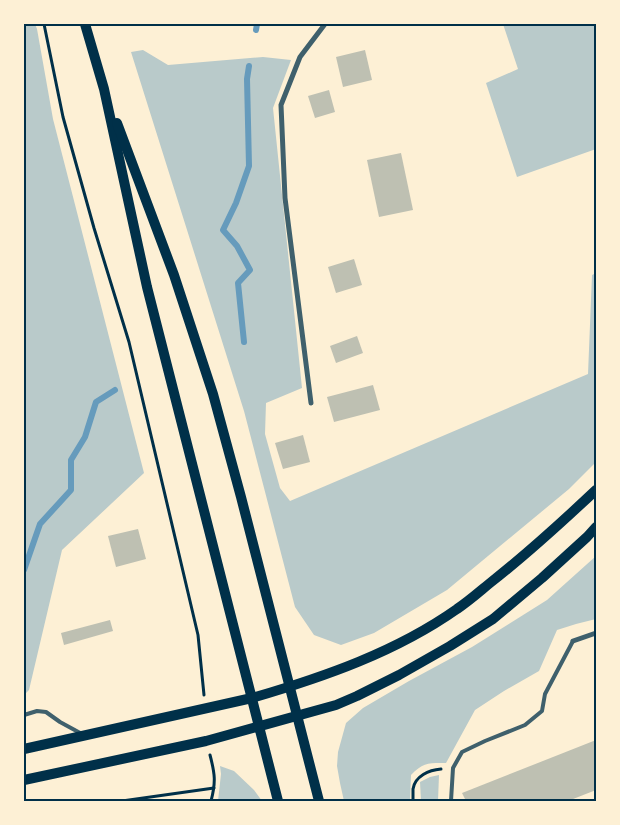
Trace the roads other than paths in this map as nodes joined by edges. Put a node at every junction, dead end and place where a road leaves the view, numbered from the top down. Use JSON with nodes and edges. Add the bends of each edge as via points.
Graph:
{"nodes":[{"id":1,"x":85,"y":24,"type":"edge"},
{"id":2,"x":325,"y":24,"type":"edge"},
{"id":3,"x":104,"y":90,"type":"junction"},
{"id":4,"x":311,"y":403,"type":"dead end"},
{"id":5,"x":596,"y":490,"type":"edge"},
{"id":6,"x":596,"y":527,"type":"edge"},
{"id":7,"x":596,"y":633,"type":"edge"},
{"id":8,"x":573,"y":641,"type":"joint"},
{"id":9,"x":289,"y":687,"type":"junction"},
{"id":10,"x":252,"y":698,"type":"junction"},
{"id":11,"x":24,"y":715,"type":"edge"},
{"id":12,"x":297,"y":716,"type":"junction"},
{"id":13,"x":260,"y":726,"type":"junction"},
{"id":14,"x":85,"y":735,"type":"junction"},
{"id":15,"x":24,"y":749,"type":"edge"},
{"id":16,"x":24,"y":780,"type":"edge"},
{"id":17,"x":278,"y":801,"type":"edge"},
{"id":18,"x":319,"y":801,"type":"edge"},
{"id":19,"x":451,"y":801,"type":"edge"}],
"edges":[{"from":1,"to":3,"type":"main road"},
{"from":2,"to":4,"type":"street","via":[[300,57],[281,105],[285,198]]},
{"from":3,"to":9,"type":"main road","via":[[174,276],[213,394]]},
{"from":3,"to":10,"type":"main road","via":[[147,287]]},
{"from":5,"to":9,"type":"main road","via":[[458,609],[393,647]]},
{"from":6,"to":12,"type":"main road","via":[[493,619],[357,696]]},
{"from":7,"to":8,"type":"street"},
{"from":8,"to":19,"type":"lane","via":[[545,694],[542,711],[525,725],[462,752],[453,768]]},
{"from":9,"to":10,"type":"main road"},
{"from":9,"to":12,"type":"main road"},
{"from":10,"to":13,"type":"main road"},
{"from":10,"to":14,"type":"main road"},
{"from":11,"to":14,"type":"lane","via":[[46,712]]},
{"from":12,"to":13,"type":"main road"},
{"from":12,"to":18,"type":"main road"},
{"from":13,"to":16,"type":"main road","via":[[206,741]]},
{"from":13,"to":17,"type":"main road"},
{"from":14,"to":15,"type":"main road"}]}
